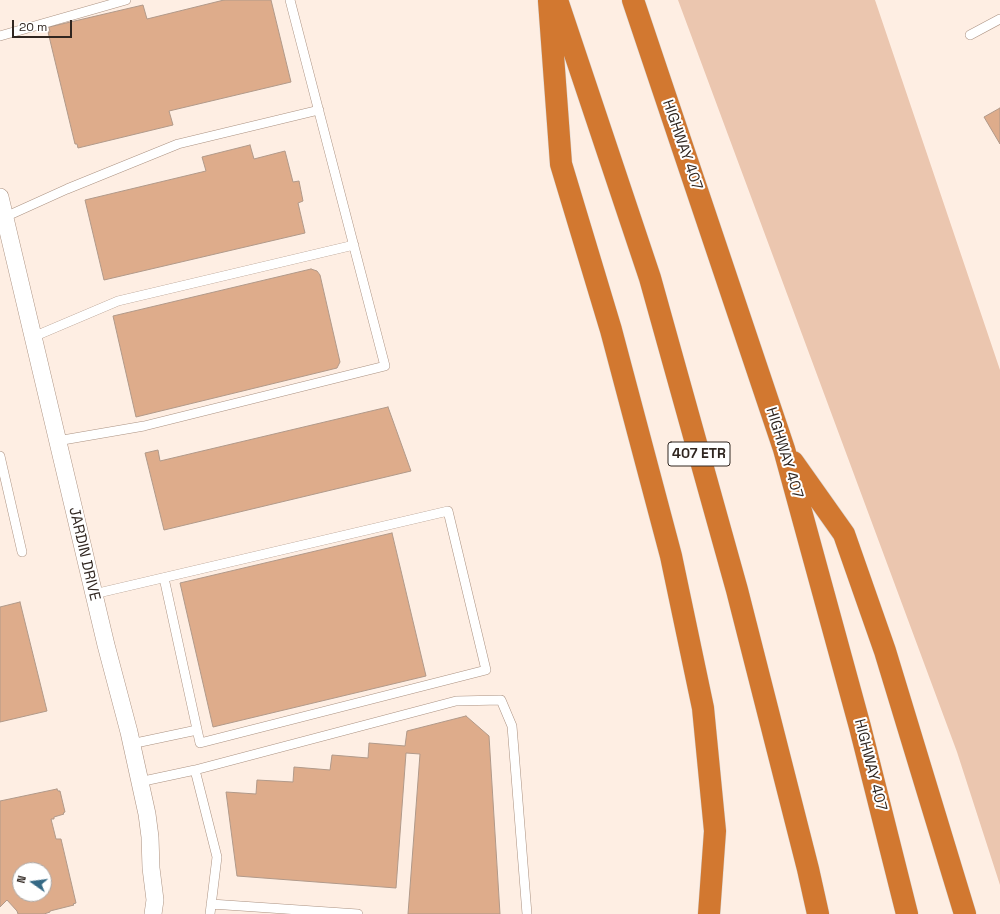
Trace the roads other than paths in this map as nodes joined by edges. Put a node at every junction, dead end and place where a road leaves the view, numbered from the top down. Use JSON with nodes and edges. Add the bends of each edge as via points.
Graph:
{"nodes":[{"id":1,"x":126,"y":0,"type":"edge"},
{"id":2,"x":290,"y":0,"type":"edge"},
{"id":3,"x":549,"y":0,"type":"edge"},
{"id":4,"x":557,"y":0,"type":"edge"},
{"id":5,"x":633,"y":0,"type":"edge"},
{"id":6,"x":1000,"y":19,"type":"edge"},
{"id":7,"x":970,"y":35,"type":"dead end"},
{"id":8,"x":0,"y":36,"type":"edge"},
{"id":9,"x":318,"y":110,"type":"junction"},
{"id":10,"x":0,"y":197,"type":"edge"},
{"id":11,"x":5,"y":217,"type":"junction"},
{"id":12,"x":354,"y":245,"type":"junction"},
{"id":13,"x":33,"y":337,"type":"junction"},
{"id":14,"x":57,"y":441,"type":"junction"},
{"id":15,"x":784,"y":449,"type":"junction"},
{"id":16,"x":0,"y":456,"type":"edge"},
{"id":17,"x":22,"y":552,"type":"dead end"},
{"id":18,"x":164,"y":578,"type":"junction"},
{"id":19,"x":94,"y":594,"type":"junction"},
{"id":20,"x":197,"y":730,"type":"junction"},
{"id":21,"x":131,"y":744,"type":"junction"},
{"id":22,"x":195,"y":770,"type":"junction"},
{"id":23,"x":139,"y":782,"type":"junction"},
{"id":24,"x":211,"y":904,"type":"junction"},
{"id":25,"x":153,"y":914,"type":"edge"},
{"id":26,"x":210,"y":914,"type":"edge"},
{"id":27,"x":358,"y":914,"type":"edge"},
{"id":28,"x":527,"y":914,"type":"edge"},
{"id":29,"x":709,"y":914,"type":"edge"},
{"id":30,"x":818,"y":914,"type":"edge"},
{"id":31,"x":906,"y":914,"type":"edge"},
{"id":32,"x":965,"y":914,"type":"edge"}],
"edges":[{"from":1,"to":8,"type":"lane"},
{"from":2,"to":9,"type":"lane"},
{"from":3,"to":29,"type":"highway","via":[[561,164],[610,330],[671,556],[703,708],[715,831]]},
{"from":4,"to":30,"type":"highway","number":"407 ETR","via":[[650,278],[737,590]]},
{"from":5,"to":15,"type":"highway","name":"HIGHWAY 407"},
{"from":6,"to":7,"type":"lane"},
{"from":9,"to":11,"type":"lane","via":[[178,144]]},
{"from":9,"to":12,"type":"lane"},
{"from":10,"to":11,"type":"street","name":"JARDIN DRIVE"},
{"from":11,"to":13,"type":"street","name":"JARDIN DRIVE"},
{"from":12,"to":13,"type":"lane","via":[[118,301]]},
{"from":12,"to":14,"type":"lane","via":[[386,366],[144,426]]},
{"from":13,"to":14,"type":"street","name":"JARDIN DRIVE"},
{"from":14,"to":19,"type":"street","name":"JARDIN DRIVE"},
{"from":15,"to":31,"type":"highway","name":"HIGHWAY 407","via":[[860,727]]},
{"from":15,"to":32,"type":"highway","via":[[844,534],[885,651]]},
{"from":16,"to":17,"type":"lane"},
{"from":18,"to":19,"type":"lane"},
{"from":18,"to":20,"type":"lane"},
{"from":18,"to":20,"type":"lane","via":[[448,511],[486,670],[200,743]]},
{"from":19,"to":21,"type":"street","name":"JARDIN DRIVE"},
{"from":20,"to":21,"type":"lane"},
{"from":21,"to":23,"type":"street","name":"JARDIN DRIVE"},
{"from":22,"to":23,"type":"lane"},
{"from":22,"to":24,"type":"lane","via":[[217,857]]},
{"from":22,"to":28,"type":"lane","via":[[456,701],[500,700],[512,726]]},
{"from":23,"to":25,"type":"street","name":"JARDIN DRIVE","via":[[150,837],[155,900]]},
{"from":24,"to":26,"type":"lane"},
{"from":24,"to":27,"type":"lane"}]}
